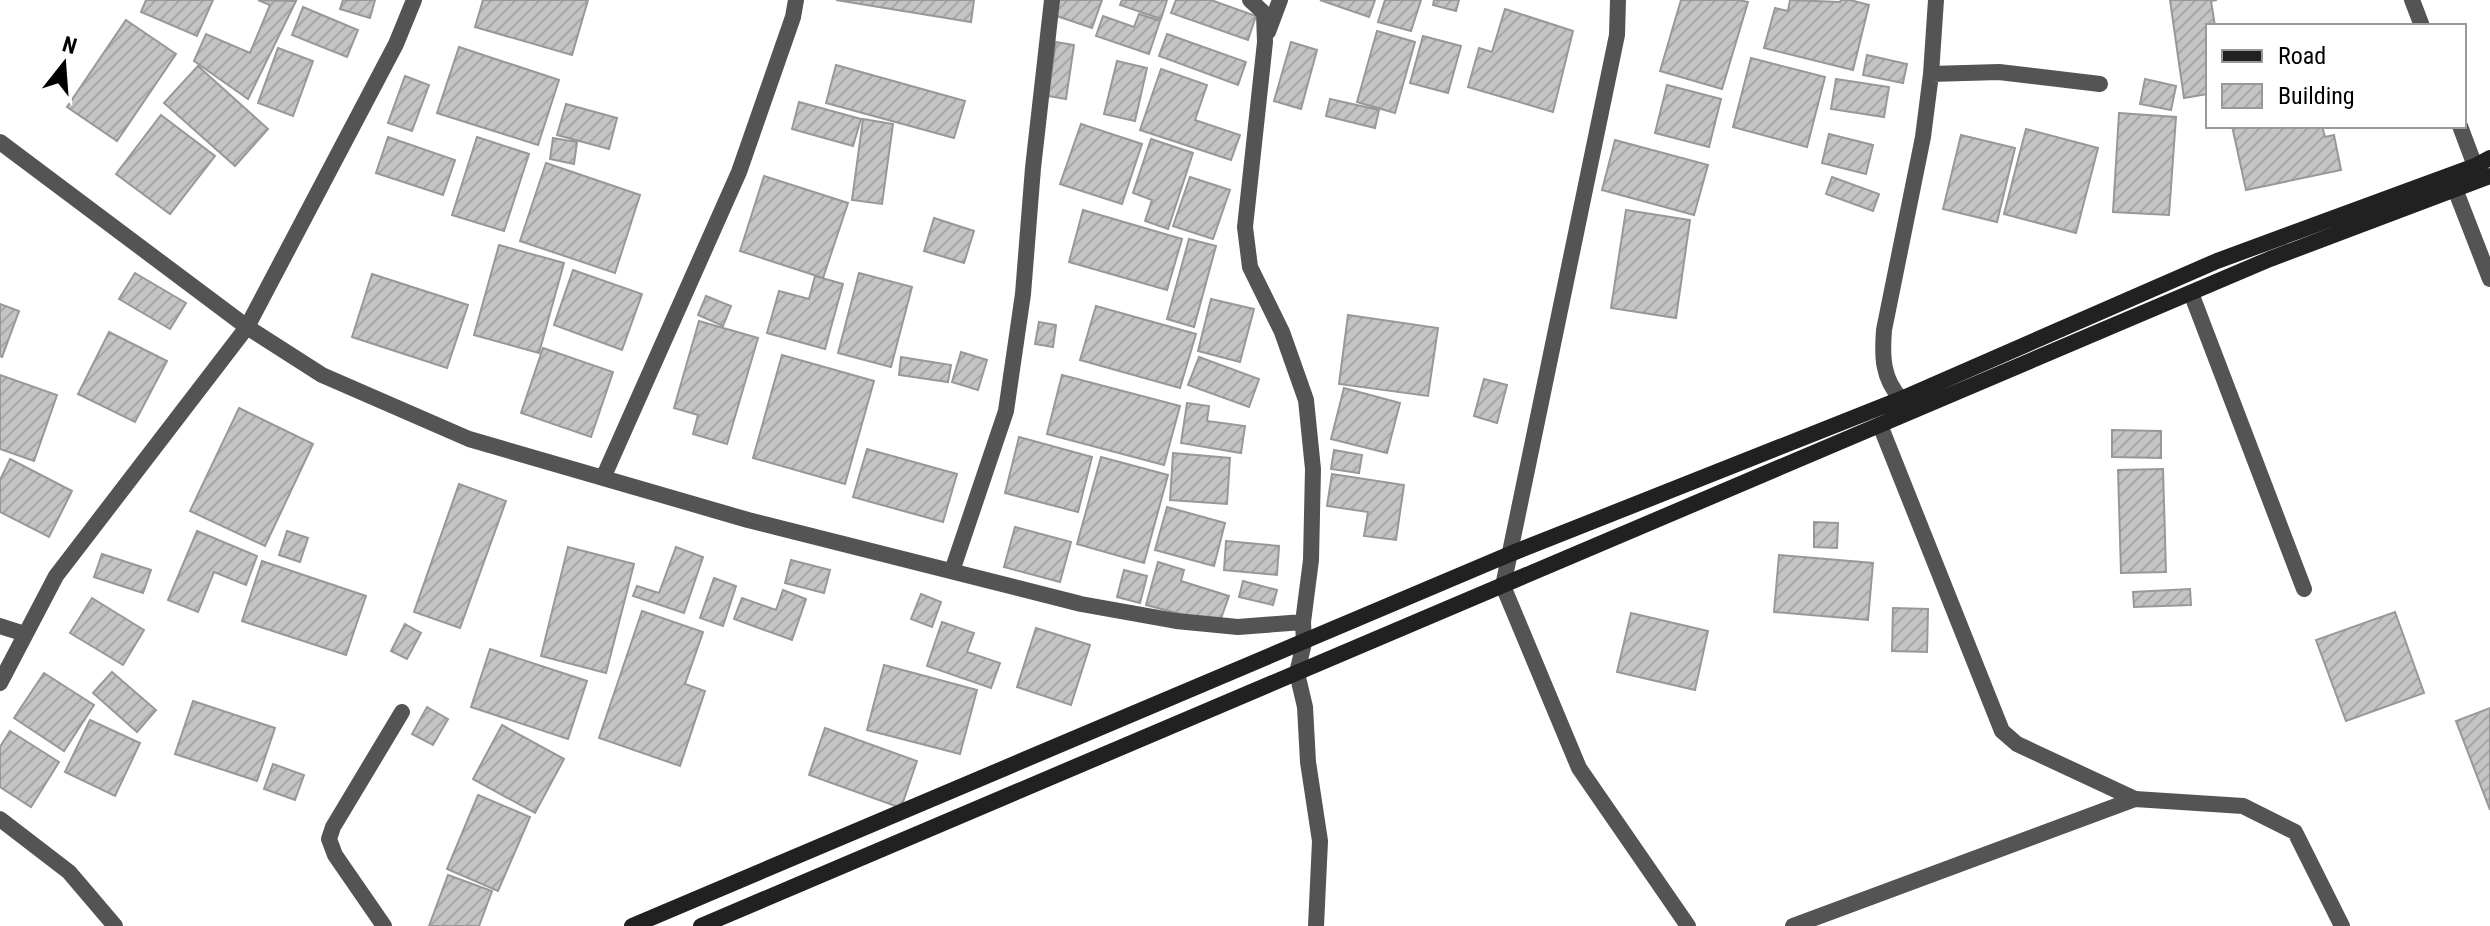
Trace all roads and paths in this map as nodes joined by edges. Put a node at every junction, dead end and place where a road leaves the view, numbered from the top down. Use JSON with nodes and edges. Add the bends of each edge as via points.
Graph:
{"nodes":[{"id":1,"x":414,"y":0,"type":"edge"},
{"id":2,"x":796,"y":0,"type":"edge"},
{"id":3,"x":1052,"y":0,"type":"edge"},
{"id":4,"x":1250,"y":0,"type":"edge"},
{"id":5,"x":1280,"y":0,"type":"edge"},
{"id":6,"x":1618,"y":0,"type":"edge"},
{"id":7,"x":1936,"y":0,"type":"edge"},
{"id":8,"x":2412,"y":0,"type":"edge"},
{"id":9,"x":2421,"y":24,"type":"edge"},
{"id":10,"x":1265,"y":42,"type":"junction"},
{"id":11,"x":1931,"y":74,"type":"junction"},
{"id":12,"x":2100,"y":84,"type":"dead end"},
{"id":13,"x":2461,"y":128,"type":"edge"},
{"id":14,"x":0,"y":142,"type":"edge"},
{"id":15,"x":2483,"y":162,"type":"edge"},
{"id":16,"x":2490,"y":176,"type":"edge"},
{"id":17,"x":2455,"y":189,"type":"junction"},
{"id":18,"x":2490,"y":279,"type":"edge"},
{"id":19,"x":2191,"y":293,"type":"junction"},
{"id":20,"x":247,"y":327,"type":"junction"},
{"id":21,"x":1901,"y":399,"type":"junction"},
{"id":22,"x":1880,"y":425,"type":"junction"},
{"id":23,"x":603,"y":478,"type":"junction"},
{"id":24,"x":1510,"y":554,"type":"junction"},
{"id":25,"x":952,"y":571,"type":"junction"},
{"id":26,"x":1503,"y":586,"type":"junction"},
{"id":27,"x":2304,"y":589,"type":"dead end"},
{"id":28,"x":1303,"y":622,"type":"junction"},
{"id":29,"x":0,"y":626,"type":"edge"},
{"id":30,"x":25,"y":634,"type":"junction"},
{"id":31,"x":1304,"y":643,"type":"junction"},
{"id":32,"x":1297,"y":673,"type":"junction"},
{"id":33,"x":0,"y":683,"type":"edge"},
{"id":34,"x":402,"y":712,"type":"dead end"},
{"id":35,"x":2135,"y":799,"type":"junction"},
{"id":36,"x":0,"y":819,"type":"edge"},
{"id":37,"x":115,"y":926,"type":"edge"},
{"id":38,"x":384,"y":926,"type":"edge"},
{"id":39,"x":632,"y":926,"type":"edge"},
{"id":40,"x":701,"y":926,"type":"edge"},
{"id":41,"x":1316,"y":926,"type":"edge"},
{"id":42,"x":1688,"y":926,"type":"edge"},
{"id":43,"x":1793,"y":926,"type":"edge"},
{"id":44,"x":2342,"y":926,"type":"edge"}],
"edges":[{"from":1,"to":20,"type":"street"},
{"from":2,"to":23,"type":"street","via":[[739,172]]},
{"from":3,"to":25,"type":"street","via":[[1006,411]]},
{"from":4,"to":10,"type":"street","via":[[1264,13]]},
{"from":5,"to":10,"type":"street"},
{"from":6,"to":24,"type":"street","via":[[1617,35]]},
{"from":7,"to":11,"type":"street"},
{"from":8,"to":9,"type":"street"},
{"from":10,"to":28,"type":"street","via":[[1245,227],[1250,267],[1282,332],[1306,400],[1313,469]]},
{"from":11,"to":12,"type":"street","via":[[1999,72]]},
{"from":11,"to":21,"type":"street","via":[[1884,330],[1885,376]]},
{"from":13,"to":15,"type":"street"},
{"from":14,"to":20,"type":"street"},
{"from":15,"to":21,"type":"main road","via":[[2217,261]]},
{"from":16,"to":17,"type":"main road"},
{"from":17,"to":18,"type":"street"},
{"from":17,"to":19,"type":"main road"},
{"from":19,"to":22,"type":"main road"},
{"from":19,"to":27,"type":"street"},
{"from":20,"to":23,"type":"street","via":[[322,375],[469,439]]},
{"from":20,"to":30,"type":"street","via":[[56,576]]},
{"from":21,"to":24,"type":"main road"},
{"from":22,"to":26,"type":"main road"},
{"from":22,"to":35,"type":"street","via":[[2002,731],[2017,744]]},
{"from":23,"to":25,"type":"street"},
{"from":24,"to":26,"type":"street"},
{"from":24,"to":31,"type":"main road"},
{"from":25,"to":28,"type":"street","via":[[1081,604],[1176,621],[1238,627]]},
{"from":26,"to":32,"type":"main road"},
{"from":26,"to":42,"type":"street","via":[[1579,768]]},
{"from":28,"to":31,"type":"street"},
{"from":29,"to":30,"type":"street"},
{"from":30,"to":33,"type":"street"},
{"from":31,"to":32,"type":"street"},
{"from":31,"to":39,"type":"main road"},
{"from":32,"to":40,"type":"main road"},
{"from":32,"to":41,"type":"street","via":[[1320,841]]},
{"from":34,"to":38,"type":"street","via":[[329,839]]},
{"from":35,"to":43,"type":"street"},
{"from":35,"to":44,"type":"street","via":[[2243,806],[2295,832]]},
{"from":36,"to":37,"type":"street","via":[[69,872]]}]}
